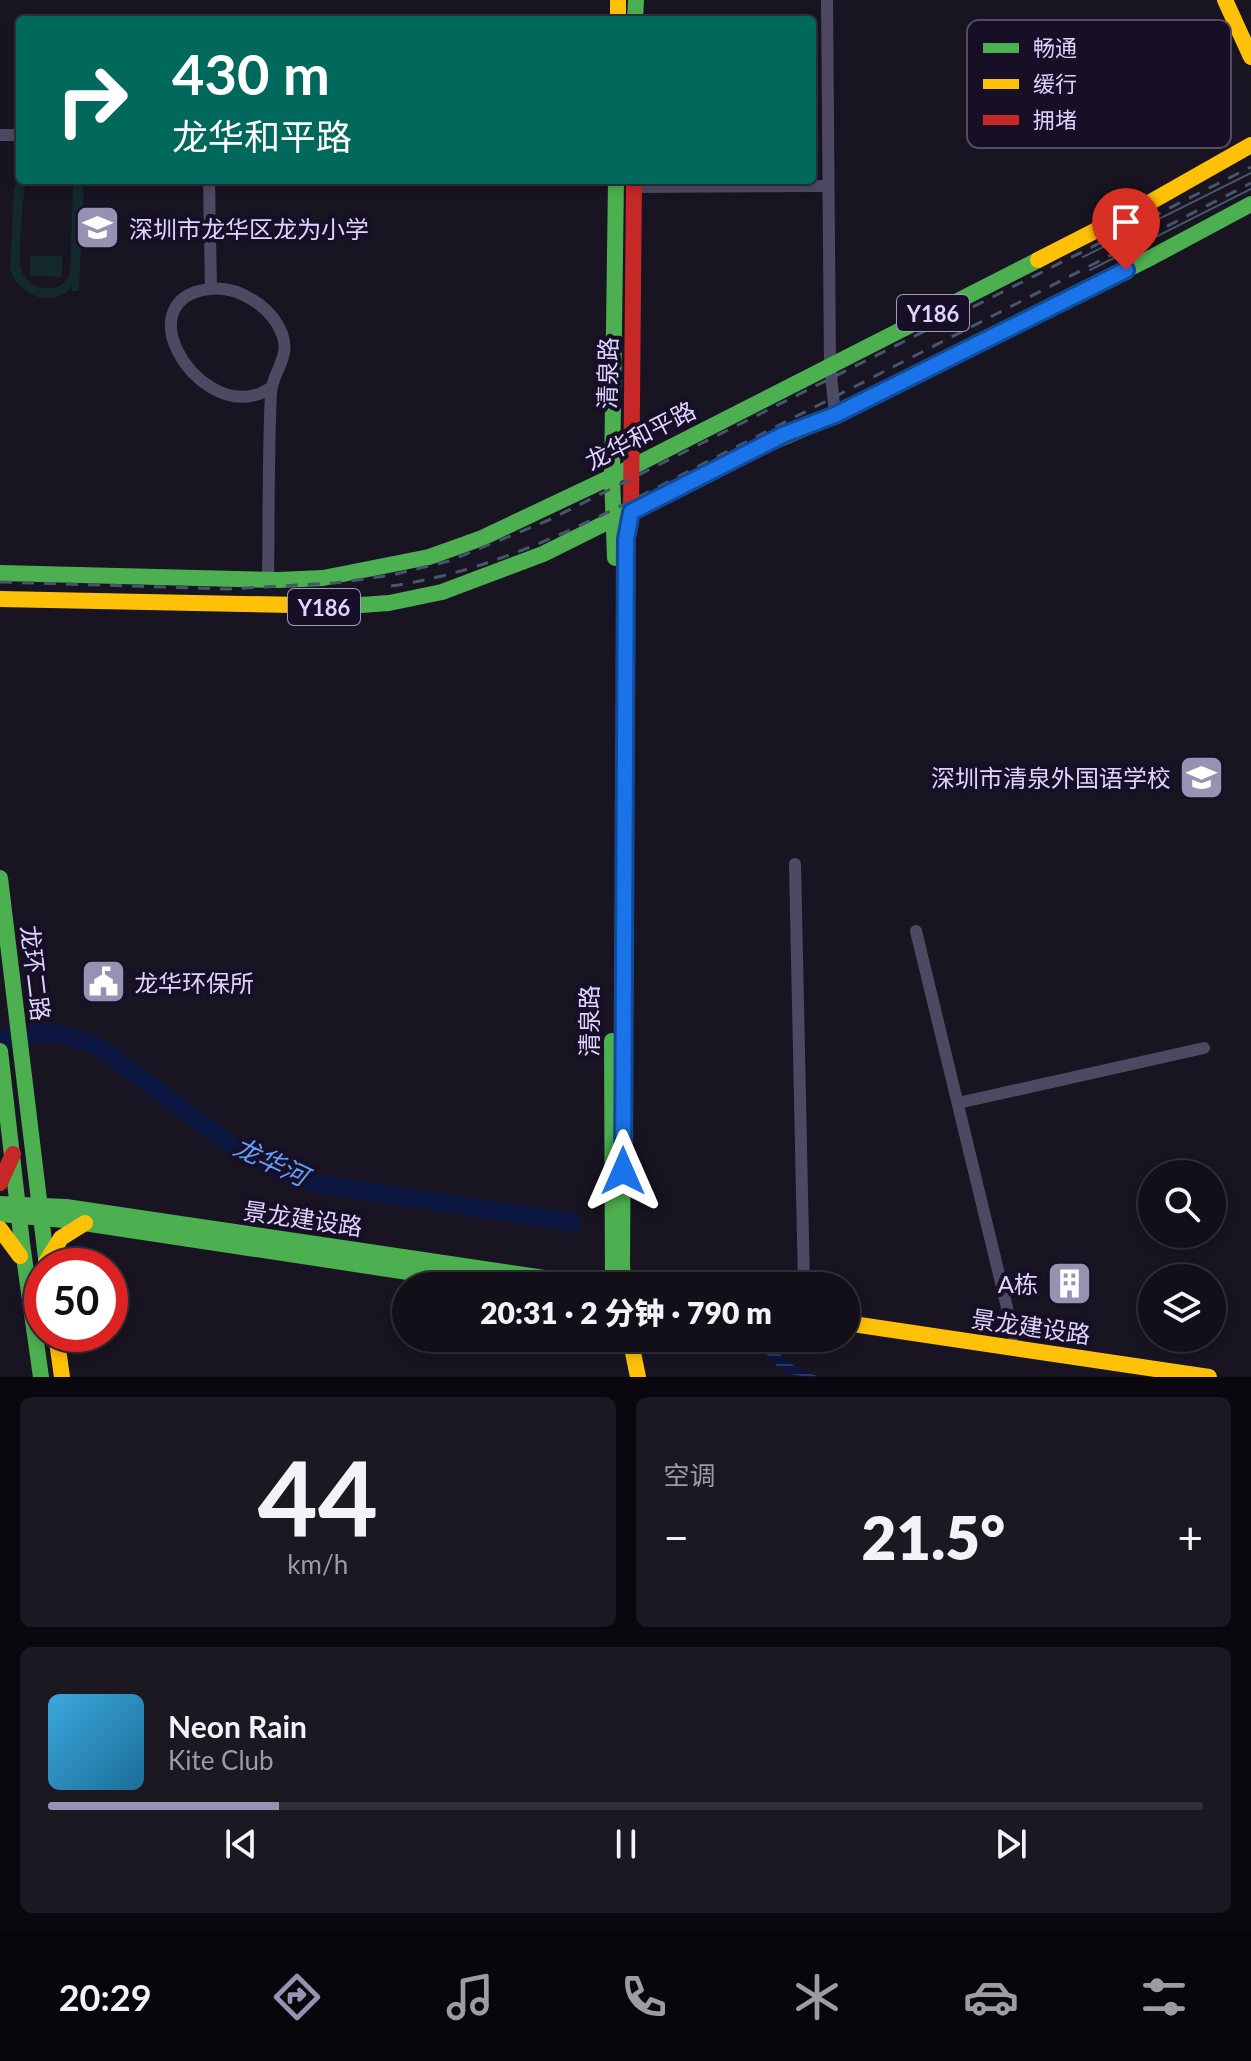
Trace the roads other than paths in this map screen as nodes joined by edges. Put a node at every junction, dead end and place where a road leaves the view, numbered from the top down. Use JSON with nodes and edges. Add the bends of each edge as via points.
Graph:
{"nodes":[{"id":1,"x":827,"y":0,"type":"edge"},
{"id":2,"x":1225,"y":0,"type":"edge"},
{"id":3,"x":1251,"y":57,"type":"edge"},
{"id":4,"x":1251,"y":145,"type":"edge"},
{"id":5,"x":209,"y":184,"type":"edge"},
{"id":6,"x":616,"y":184,"type":"edge"},
{"id":7,"x":634,"y":184,"type":"edge"},
{"id":8,"x":828,"y":186,"type":"junction"},
{"id":9,"x":1251,"y":204,"type":"edge"},
{"id":10,"x":211,"y":289,"type":"junction"},
{"id":11,"x":830,"y":365,"type":"junction"},
{"id":12,"x":272,"y":387,"type":"junction"},
{"id":13,"x":835,"y":415,"type":"junction"},
{"id":14,"x":630,"y":468,"type":"junction"},
{"id":15,"x":612,"y":477,"type":"junction"},
{"id":16,"x":631,"y":512,"type":"junction"},
{"id":17,"x":614,"y":520,"type":"junction"},
{"id":18,"x":0,"y":573,"type":"edge"},
{"id":19,"x":268,"y":580,"type":"junction"},
{"id":20,"x":4,"y":602,"type":"edge"},
{"id":21,"x":795,"y":864,"type":"dead end"},
{"id":22,"x":0,"y":878,"type":"edge"},
{"id":23,"x":916,"y":931,"type":"dead end"},
{"id":24,"x":1204,"y":1048,"type":"dead end"},
{"id":25,"x":0,"y":1051,"type":"edge"},
{"id":26,"x":958,"y":1103,"type":"junction"},
{"id":27,"x":13,"y":1153,"type":"junction"},
{"id":28,"x":0,"y":1183,"type":"edge"},
{"id":29,"x":0,"y":1204,"type":"edge"},
{"id":30,"x":19,"y":1210,"type":"junction"},
{"id":31,"x":41,"y":1211,"type":"junction"},
{"id":32,"x":0,"y":1214,"type":"edge"},
{"id":33,"x":85,"y":1223,"type":"junction"},
{"id":34,"x":0,"y":1229,"type":"edge"},
{"id":35,"x":45,"y":1248,"type":"edge"},
{"id":36,"x":52,"y":1248,"type":"edge"},
{"id":37,"x":24,"y":1256,"type":"edge"},
{"id":38,"x":24,"y":1263,"type":"edge"},
{"id":39,"x":408,"y":1272,"type":"edge"},
{"id":40,"x":505,"y":1272,"type":"edge"},
{"id":41,"x":612,"y":1272,"type":"edge"},
{"id":42,"x":624,"y":1272,"type":"edge"},
{"id":43,"x":804,"y":1272,"type":"edge"},
{"id":44,"x":860,"y":1325,"type":"edge"},
{"id":45,"x":860,"y":1336,"type":"edge"},
{"id":46,"x":1017,"y":1349,"type":"junction"},
{"id":47,"x":37,"y":1352,"type":"edge"},
{"id":48,"x":59,"y":1352,"type":"edge"},
{"id":49,"x":623,"y":1352,"type":"edge"},
{"id":50,"x":633,"y":1352,"type":"edge"},
{"id":51,"x":41,"y":1377,"type":"edge"},
{"id":52,"x":62,"y":1377,"type":"edge"},
{"id":53,"x":627,"y":1377,"type":"edge"},
{"id":54,"x":638,"y":1377,"type":"edge"},
{"id":55,"x":1133,"y":1377,"type":"edge"},
{"id":56,"x":1209,"y":1377,"type":"edge"}],
"edges":[{"from":1,"to":8,"type":"street"},
{"from":2,"to":3,"type":"main road"},
{"from":4,"to":11,"type":"main road","name":"龙华和平路","number":"Y186","via":[[1140,208]]},
{"from":5,"to":10,"type":"street"},
{"from":6,"to":15,"type":"main road","name":"清泉路"},
{"from":7,"to":8,"type":"street"},
{"from":7,"to":14,"type":"main road","name":"清泉路"},
{"from":8,"to":11,"type":"street"},
{"from":9,"to":13,"type":"main road","number":"Y186"},
{"from":10,"to":12,"type":"street","via":[[249,298],[275,322],[285,356]]},
{"from":10,"to":12,"type":"street","via":[[193,293],[171,317],[176,352],[190,372],[234,397]]},
{"from":11,"to":13,"type":"street"},
{"from":11,"to":14,"type":"main road","name":"龙华和平路","number":"Y186"},
{"from":12,"to":19,"type":"street"},
{"from":13,"to":16,"type":"main road","number":"Y186","via":[[785,434]]},
{"from":14,"to":15,"type":"main road","name":"龙华和平路","number":"Y186"},
{"from":14,"to":16,"type":"main road","name":"清泉路"},
{"from":15,"to":17,"type":"main road","name":"清泉路"},
{"from":15,"to":19,"type":"main road","name":"龙华和平路","number":"Y186","via":[[429,557],[323,578]]},
{"from":16,"to":17,"type":"main road","number":"Y186"},
{"from":16,"to":42,"type":"main road","name":"清泉路","via":[[626,539]]},
{"from":17,"to":20,"type":"main road","number":"Y186","via":[[476,580],[390,603],[315,607]]},
{"from":17,"to":41,"type":"main road","name":"清泉路"},
{"from":18,"to":19,"type":"main road","name":"龙华和平路","number":"Y186"},
{"from":21,"to":43,"type":"street"},
{"from":22,"to":31,"type":"main road","name":"龙环二路"},
{"from":23,"to":26,"type":"street"},
{"from":24,"to":26,"type":"street"},
{"from":25,"to":27,"type":"main road"},
{"from":26,"to":46,"type":"street"},
{"from":27,"to":28,"type":"main road"},
{"from":27,"to":30,"type":"main road"},
{"from":29,"to":30,"type":"main road","name":"景龙建设路"},
{"from":30,"to":31,"type":"main road","name":"景龙建设路"},
{"from":30,"to":32,"type":"main road","name":"景龙建设路"},
{"from":30,"to":37,"type":"main road"},
{"from":31,"to":33,"type":"main road","name":"景龙建设路"},
{"from":31,"to":35,"type":"main road","name":"龙环二路"},
{"from":31,"to":40,"type":"main road","name":"景龙建设路","via":[[95,1211]]},
{"from":33,"to":36,"type":"main road"},
{"from":33,"to":39,"type":"main road","name":"景龙建设路"},
{"from":34,"to":38,"type":"main road"},
{"from":44,"to":46,"type":"main road","name":"景龙建设路"},
{"from":45,"to":55,"type":"main road","name":"景龙建设路"},
{"from":46,"to":56,"type":"main road","name":"景龙建设路"},
{"from":47,"to":51,"type":"main road"},
{"from":48,"to":52,"type":"main road"},
{"from":49,"to":53,"type":"main road"},
{"from":50,"to":54,"type":"main road"}]}
